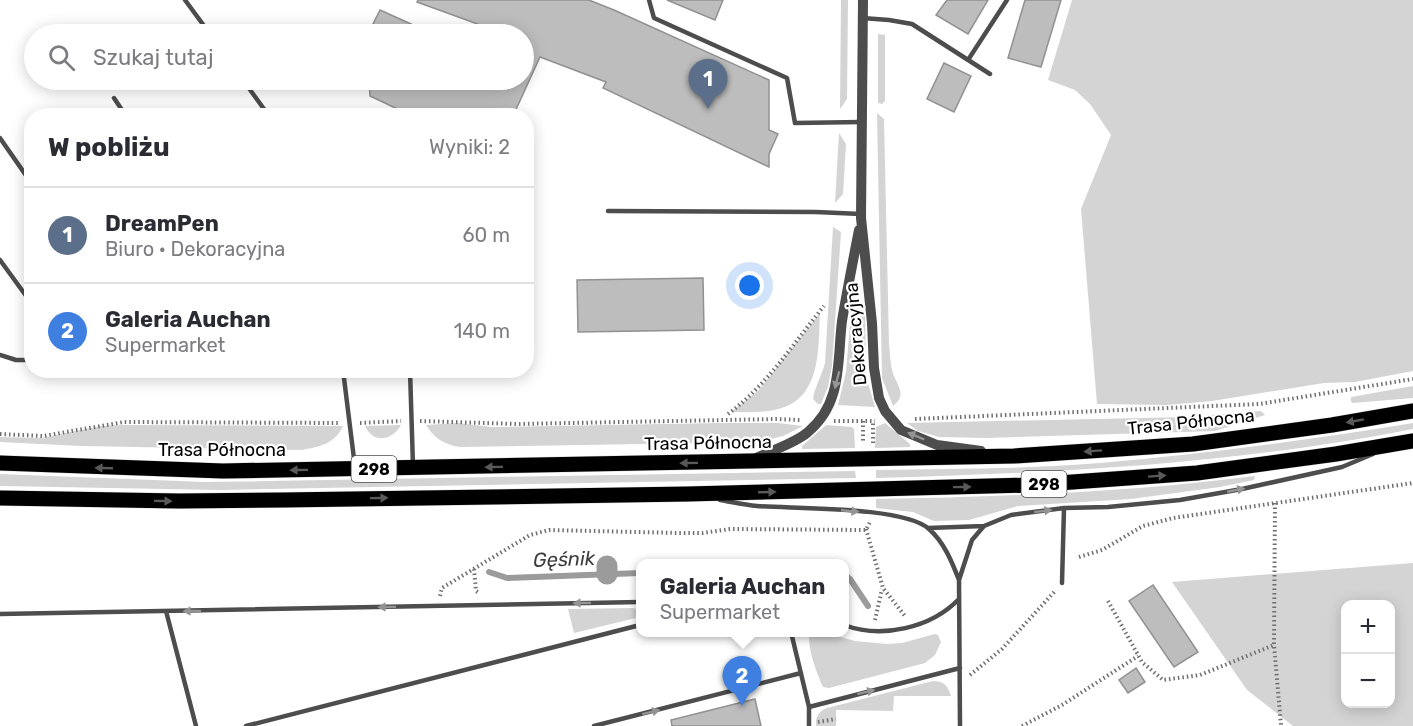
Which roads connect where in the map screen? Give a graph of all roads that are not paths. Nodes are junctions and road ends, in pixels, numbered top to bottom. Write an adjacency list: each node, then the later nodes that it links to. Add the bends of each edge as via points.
1 (185, 0): 6 (lane)
2 (649, 0): 13 (lane, via 654,18 787,78 795,123)
3 (862, 0): 5 (street, Dekoracyjna)
4 (1007, 0): 7 (lane)
5 (862, 18): 7 (lane, via 912,24); 13 (street, Dekoracyjna)
6 (203, 24)
7 (968, 60): 8 (lane)
8 (990, 74)
9 (250, 90): 12 (lane)
10 (114, 98): 11 (lane)
11 (121, 108)
12 (263, 108)
13 (862, 122): 17 (street, Dekoracyjna)
14 (0, 138): 15 (lane)
15 (24, 172)
16 (608, 211): 17 (lane, via 816,212)
17 (861, 216): 26 (street, Dekoracyjna, one-way to 17, via 937,445 901,430 885,411 874,368); 27 (street, Dekoracyjna, one-way to 27, via 833,395 822,417 807,434)
18 (0, 260): 19 (lane)
19 (24, 293)
20 (0, 355): 21 (lane)
21 (24, 360)
22 (344, 378): 30 (lane)
23 (410, 378): 29 (lane)
24 (1413, 411): 26 (main road, Trasa Północna / 298, one-way to 26, via 1193,444)
25 (1406, 443): 31 (main road, 298, one-way to 25, via 1031,485 1197,472); 33 (lane, one-way to 25, via 1180,500 1242,489 1342,467)
26 (1014, 456): 27 (main road, Trasa Północna / 298)
27 (747, 462): 29 (main road, Trasa Północna / 298, one-way to 29)
28 (0, 463): 30 (main road, Trasa Północna / 298, one-way to 28, via 163,470)
29 (413, 468): 30 (main road, Trasa Północna / 298)
30 (355, 470)
31 (688, 494): 32 (main road, 298, one-way to 31, via 180,501); 35 (lane, one-way to 35, via 755,506 879,514 907,518)
32 (0, 498)
33 (1064, 508): 34 (lane, one-way to 33, via 1011,514); 37 (lane)
34 (984, 526): 35 (lane); 36 (lane, via 972,540)
35 (928, 528): 36 (lane, via 949,554)
36 (959, 580): 38 (lane)
37 (1062, 582)
38 (960, 599): 43 (lane, via 947,612 913,626 886,631); 45 (lane)
39 (636, 602): 40 (lane, one-way to 40)
40 (166, 611): 41 (lane); 48 (lane)
41 (0, 614)
42 (636, 626): 49 (lane)
43 (849, 627)
44 (791, 637): 46 (lane)
45 (960, 668): 47 (lane, one-way to 45); 52 (lane)
46 (801, 673): 47 (lane); 50 (lane, one-way to 46)
47 (809, 707): 51 (lane)
48 (196, 726)
49 (246, 726)
50 (594, 726)
51 (809, 726)
52 (960, 726)

